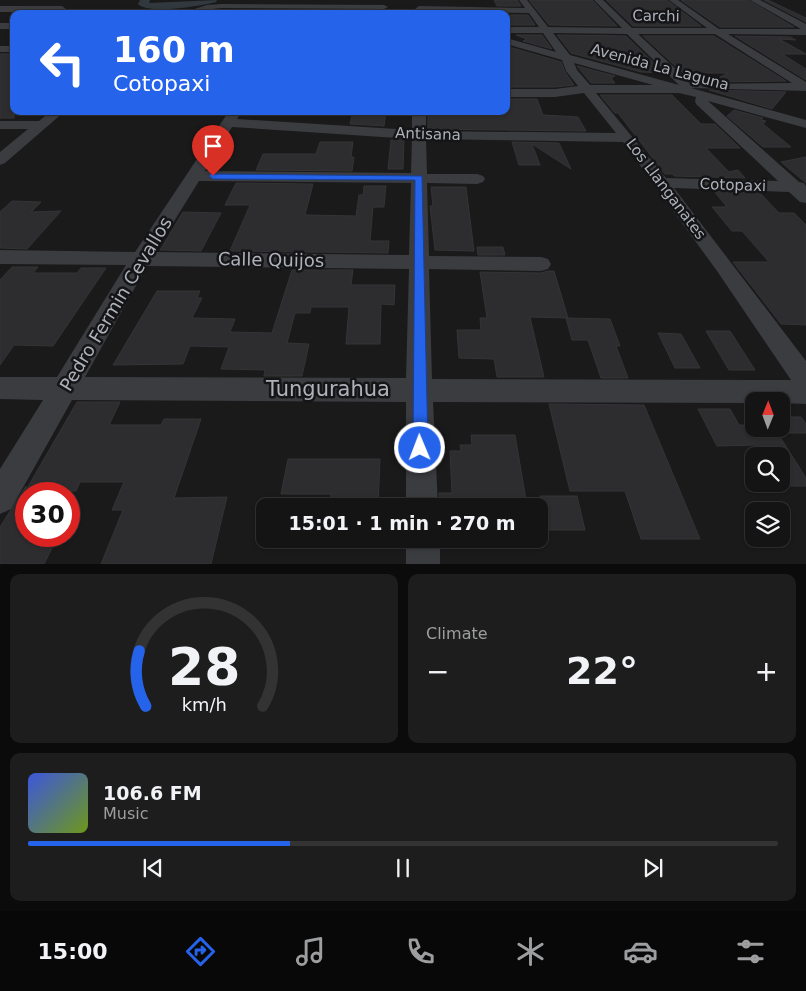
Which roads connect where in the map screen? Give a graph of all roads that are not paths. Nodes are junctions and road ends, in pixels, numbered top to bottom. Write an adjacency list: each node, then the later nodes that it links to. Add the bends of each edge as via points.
1 (234, 0): 7 (street)
2 (360, 0): 8 (street, via 388,8)
3 (523, 0): 15 (street, Los Llanganates)
4 (598, 0): 19 (street)
5 (673, 0): 20 (street)
6 (754, 0): 16 (street)
7 (207, 7): 8 (street); 12 (street)
8 (301, 7)
9 (419, 8): 13 (street)
10 (0, 9): 11 (street)
11 (62, 10)
12 (193, 10)
13 (494, 10)
14 (510, 10): 15 (street)
15 (532, 11): 18 (street, Los Llanganates)
16 (806, 28)
17 (510, 30): 18 (street, Carchi)
18 (546, 31): 19 (street, Carchi); 24 (street, Los Llanganates)
19 (631, 31): 20 (street, Carchi); 26 (street)
20 (718, 32): 21 (street, Carchi); 25 (street)
21 (806, 32)
22 (510, 42): 24 (street, Avenida La Laguna)
23 (524, 58): 24 (street)
24 (567, 59): 26 (street, Avenida La Laguna); 27 (street, Los Llanganates)
25 (806, 87): 26 (street)
26 (684, 88): 27 (street); 29 (street, Avenida La Laguna)
27 (586, 89): 28 (street); 37 (street, Los Llanganates)
28 (510, 93)
29 (702, 95): 33 (street, Avenida La Laguna); 43 (street, via 702,101)
30 (54, 115): 35 (street)
31 (419, 115): 36 (street)
32 (233, 117): 36 (street, Antisana); 39 (street, Pedro Fermin Cevallos)
33 (806, 124)
34 (0, 125): 35 (street)
35 (42, 125): 38 (street)
36 (420, 135): 37 (street, Antisana); 40 (street)
37 (627, 138): 42 (street, Los Llanganates)
38 (0, 160)
39 (195, 176): 40 (street); 45 (street, Pedro Fermin Cevallos)
40 (419, 178): 41 (street); 46 (street)
41 (477, 179)
42 (660, 183): 43 (street, Cotopaxi); 48 (street, Los Llanganates)
43 (802, 191)
44 (0, 258): 45 (street, Calle Quijos)
45 (141, 258): 46 (street, Calle Quijos); 49 (street, Pedro Fermin Cevallos)
46 (419, 262): 47 (street, Calle Quijos); 51 (street)
47 (541, 264)
48 (806, 381)
49 (66, 387): 50 (street, Tungurahua); 51 (street, Tungurahua); 53 (street, Pedro Fermin Cevallos)
50 (0, 388)
51 (419, 390): 52 (street, Tungurahua); 54 (street)
52 (806, 392)
53 (0, 498)
54 (422, 498)
55 (422, 548): 56 (street)
56 (423, 564)

